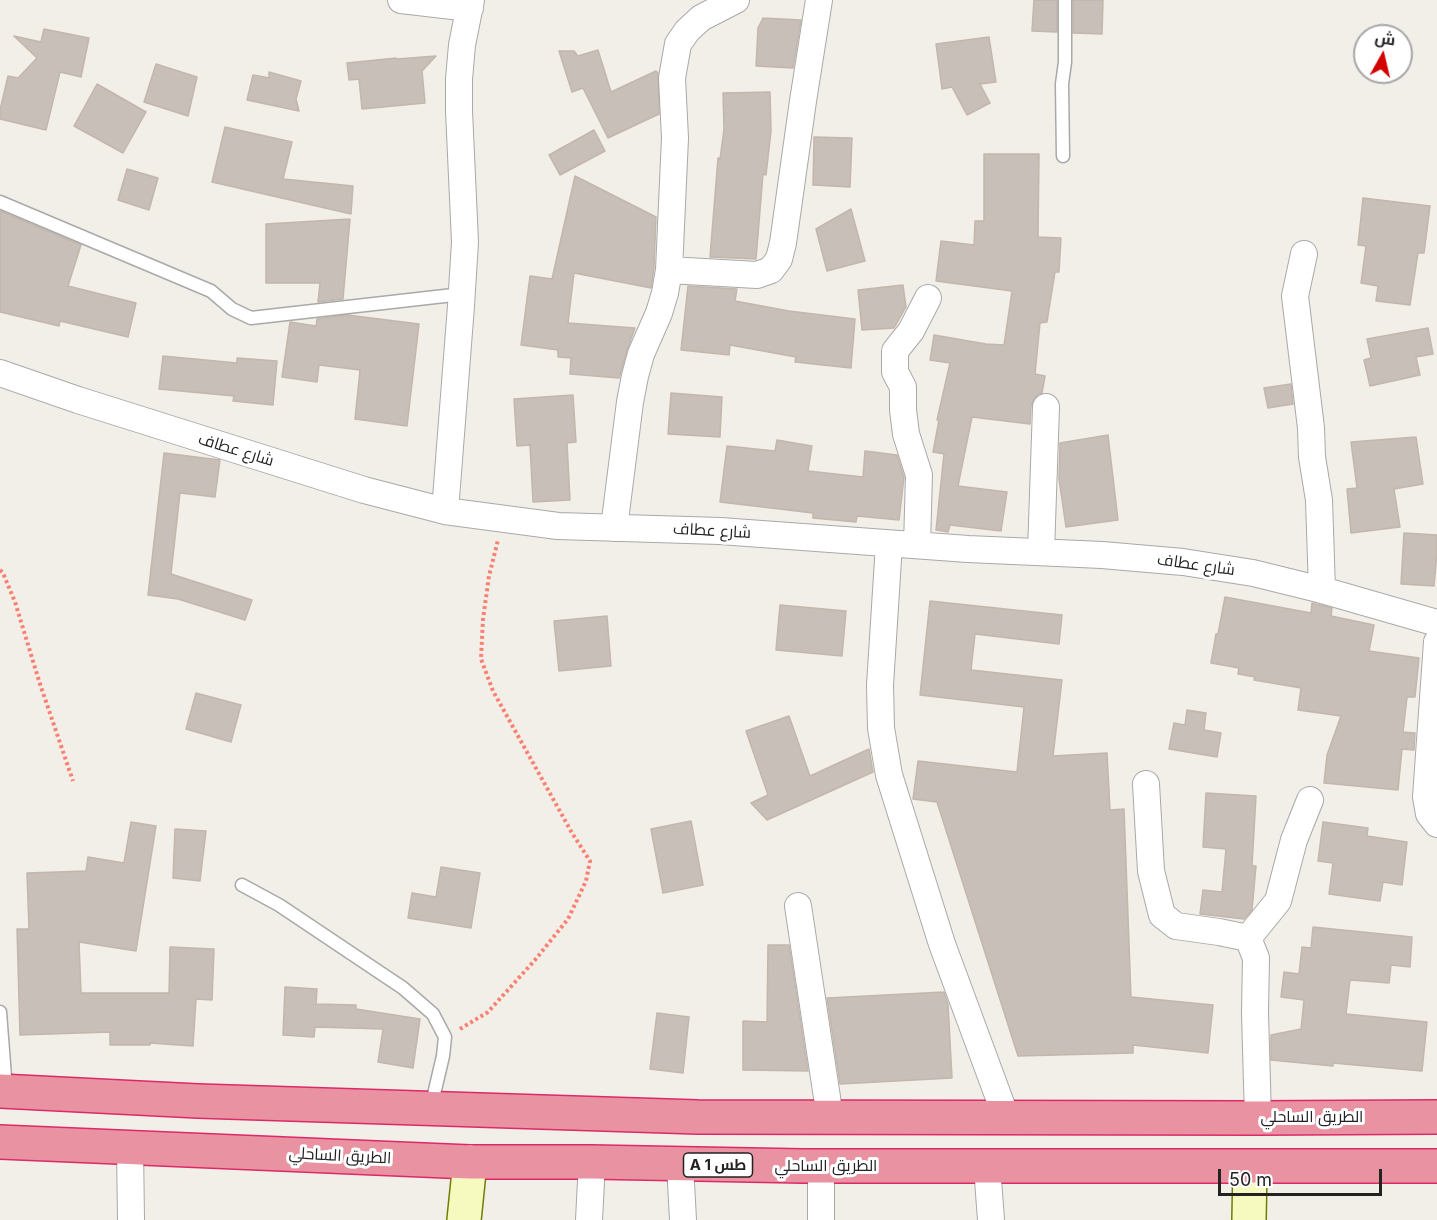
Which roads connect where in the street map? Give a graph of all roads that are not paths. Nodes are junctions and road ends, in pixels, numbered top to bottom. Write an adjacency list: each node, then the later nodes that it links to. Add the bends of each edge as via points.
1 (401, 0): 5 (street)
2 (736, 0): 9 (street, via 700,18 678,44 672,78 675,148)
3 (819, 0): 9 (street, via 779,259 771,270 757,275)
4 (1065, 0): 6 (lane)
5 (470, 4): 10 (street, via 459,79 465,243)
6 (1063, 156)
7 (0, 202): 10 (lane, via 211,291 232,309 251,318)
8 (1304, 254): 19 (street, via 1295,296 1319,500)
9 (669, 270): 15 (street, via 659,313 635,376)
10 (462, 294): 14 (street)
11 (928, 298): 17 (street, via 911,331 895,351 895,372 903,387 906,434 919,475)
12 (0, 373): 14 (street, شارع عطاف, via 331,480)
13 (1046, 406): 18 (street)
14 (445, 511): 15 (street, شارع عطاف)
15 (614, 528): 16 (street, شارع عطاف, via 720,531)
16 (889, 544): 17 (street, شارع عطاف); 32 (street, via 880,685 881,728 889,775 942,944)
17 (917, 545): 18 (street, شارع عطاف)
18 (1041, 552): 19 (street, شارع عطاف, via 1183,562 1253,573)
19 (1322, 590): 20 (street, شارع عطاف)
20 (1437, 623)
21 (1437, 642): 24 (street, via 1426,797 1429,814)
22 (1146, 784): 27 (street, via 1151,871 1162,915 1176,926)
23 (1310, 800): 27 (street, via 1294,840 1278,901)
24 (1437, 824)
25 (242, 885): 30 (lane, via 279,905 403,988 433,1014 446,1037)
26 (798, 906): 31 (street)
27 (1248, 938): 34 (street, via 1256,958)
28 (0, 1012): 29 (lane)
29 (3, 1091): 30 (highway, الطريق الساحلي)
30 (431, 1108): 31 (highway, الطريق الساحلي)
31 (830, 1117): 32 (highway, الطريق الساحلي)
32 (1006, 1117): 34 (highway, الطريق الساحلي)
33 (1437, 1117): 34 (highway, الطريق الساحلي)
34 (1258, 1118)
35 (0, 1142): 36 (highway, الطريق الساحلي / A 1 طس)
36 (130, 1147): 37 (highway, الطريق الساحلي / A 1 طس); 44 (street)
37 (470, 1162): 38 (highway, الطريق الساحلي / A 1 طس); 45 (street)
38 (592, 1162): 39 (highway, الطريق الساحلي / A 1 طس); 46 (street)
39 (680, 1164): 40 (highway, الطريق الساحلي / A 1 طس); 47 (street)
40 (821, 1166): 41 (highway, الطريق الساحلي / A 1 طس); 48 (street)
41 (987, 1166): 43 (highway, الطريق الساحلي / A 1 طس); 49 (street)
42 (1437, 1166): 43 (highway, الطريق الساحلي / A 1 طس)
43 (1250, 1167): 50 (street)
44 (131, 1220)
45 (464, 1220)
46 (589, 1220)
47 (683, 1220)
48 (821, 1220)
49 (991, 1220)
50 (1249, 1220)

